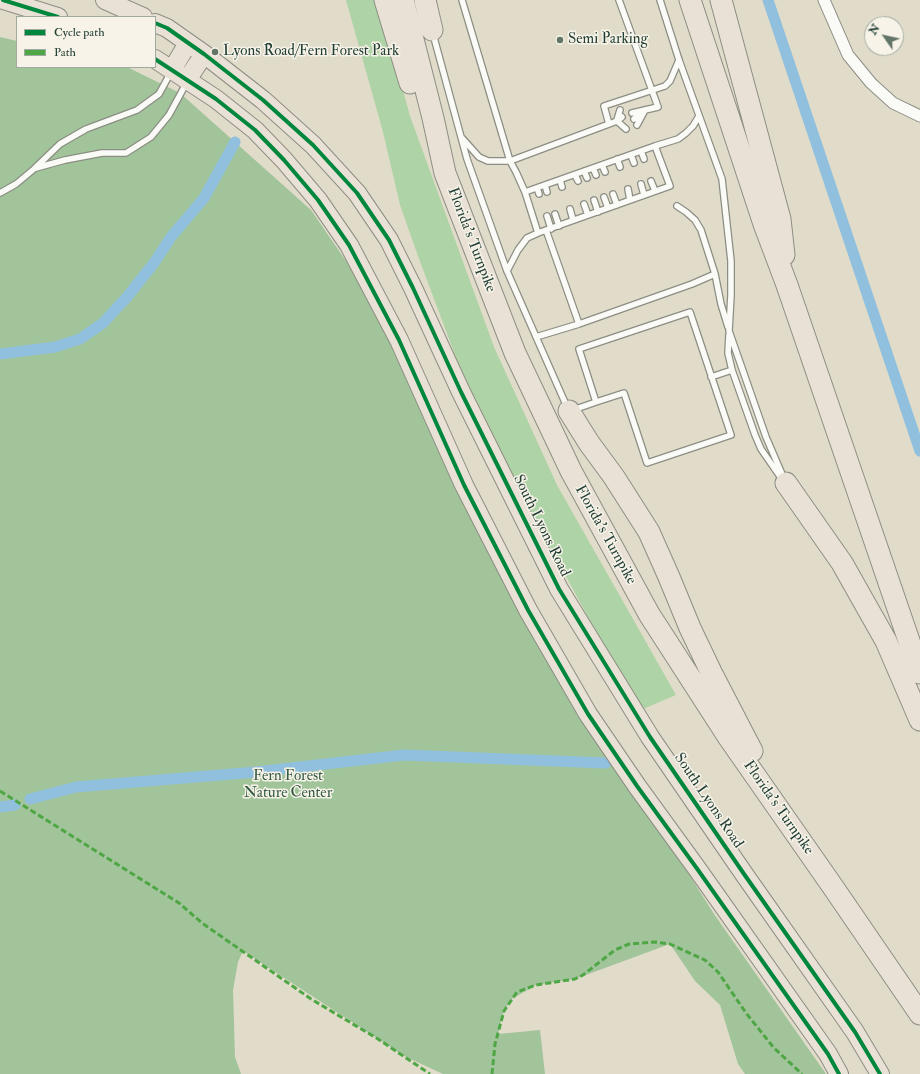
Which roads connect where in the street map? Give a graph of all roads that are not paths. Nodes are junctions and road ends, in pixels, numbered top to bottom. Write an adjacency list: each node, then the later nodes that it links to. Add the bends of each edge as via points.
1 (3, 0): 12 (main road)
2 (105, 0): 13 (main road)
3 (385, 0): 47 (highway, via 423,123)
4 (403, 0): 47 (highway, Florida's Turnpike)
5 (462, 0): 39 (lane)
6 (620, 0): 22 (lane)
7 (660, 0): 19 (lane)
8 (690, 0): 84 (highway, via 764,224)
9 (722, 0): 84 (highway, via 780,219)
10 (824, 0): 27 (street, via 848,55 871,83 893,103)
11 (430, 5): 15 (highway)
12 (55, 16)
13 (141, 16)
14 (156, 23): 16 (main road, South Lyons Road)
15 (432, 30): 33 (lane)
16 (188, 43): 17 (main road, South Lyons Road); 20 (main road)
17 (204, 54): 21 (main road); 98 (main road, South Lyons Road, via 263,100 313,145 357,193 385,234 413,288 460,392 559,589 650,737 856,1032)
18 (156, 59): 20 (main road)
19 (679, 60): 22 (lane, via 670,81 665,86); 26 (lane)
20 (172, 70): 21 (main road); 44 (lane, via 159,94 137,110 86,129 60,144)
21 (187, 80): 44 (lane, via 169,115 152,137 126,153 102,153); 97 (main road, via 255,130 313,194 349,245 398,340 464,485 528,610 588,714 828,1054)
22 (652, 90): 24 (lane, via 658,107); 30 (lane, via 604,106)
23 (620, 110): 29 (lane)
24 (645, 110): 25 (lane); 28 (lane); 31 (lane)
25 (632, 113)
26 (699, 116): 34 (lane, via 686,133); 86 (lane, via 722,179 731,261)
27 (920, 116)
28 (634, 119)
29 (621, 120): 30 (lane); 32 (lane)
30 (608, 124): 39 (lane)
31 (637, 125)
32 (626, 129)
33 (461, 137): 39 (lane, via 479,157 488,161); 82 (lane)
34 (655, 146): 35 (lane); 59 (lane, via 670,186)
35 (641, 151): 36 (lane); 38 (lane)
36 (631, 154): 37 (lane); 40 (lane)
37 (617, 159): 41 (lane); 42 (lane)
38 (644, 159)
39 (510, 160): 60 (lane)
40 (634, 162)
41 (602, 165): 43 (lane); 46 (lane)
42 (620, 167)
43 (593, 168): 45 (lane); 49 (lane)
44 (34, 169): 62 (lane)
45 (584, 171): 48 (lane); 50 (lane)
46 (605, 172)
47 (445, 173): 95 (highway, Florida's Turnpike, via 515,353 571,471 649,614)
48 (575, 174): 51 (lane); 52 (lane)
49 (596, 175)
50 (587, 178)
51 (560, 180): 55 (lane); 56 (lane)
52 (578, 181)
53 (651, 181): 59 (lane)
54 (641, 184): 65 (lane)
55 (545, 185): 57 (lane); 61 (lane)
56 (562, 187)
57 (537, 188): 60 (lane); 63 (lane)
58 (628, 189): 68 (lane)
59 (655, 191): 65 (lane)
60 (525, 192): 81 (lane)
61 (547, 192)
62 (0, 193)
63 (539, 194)
64 (613, 194): 70 (lane)
65 (644, 195): 68 (lane)
66 (604, 197): 72 (lane)
67 (594, 200): 74 (lane)
68 (630, 200): 70 (lane)
69 (584, 204): 76 (lane)
70 (617, 205): 72 (lane)
71 (677, 206): 83 (lane, via 690,216 701,230)
72 (608, 208): 74 (lane)
73 (570, 209): 78 (lane)
74 (598, 212): 76 (lane)
75 (555, 214): 79 (lane)
76 (588, 215): 78 (lane)
77 (547, 216): 80 (lane)
78 (573, 220): 79 (lane)
79 (559, 226): 80 (lane)
80 (548, 229): 81 (lane); 85 (lane)
81 (538, 233): 82 (lane, via 527,238)
82 (507, 271): 87 (lane)
83 (715, 274): 85 (lane); 86 (lane)
84 (787, 285): 93 (highway)
85 (579, 324): 87 (lane)
86 (729, 331): 88 (lane, via 728,353); 92 (lane, via 766,437)
87 (536, 337): 91 (lane)
88 (732, 370): 89 (lane); 92 (lane, via 760,449)
89 (712, 377): 90 (lane, via 690,312 579,349); 90 (lane, via 730,436 647,463 624,393)
90 (596, 402): 91 (lane)
91 (569, 411): 95 (highway, via 649,532 690,628 761,770)
92 (786, 483): 94 (highway, via 842,563 886,641)
93 (920, 673)
94 (920, 720)
95 (768, 795): 96 (highway, Florida's Turnpike)
96 (920, 1014)
97 (839, 1074)
98 (880, 1074)

